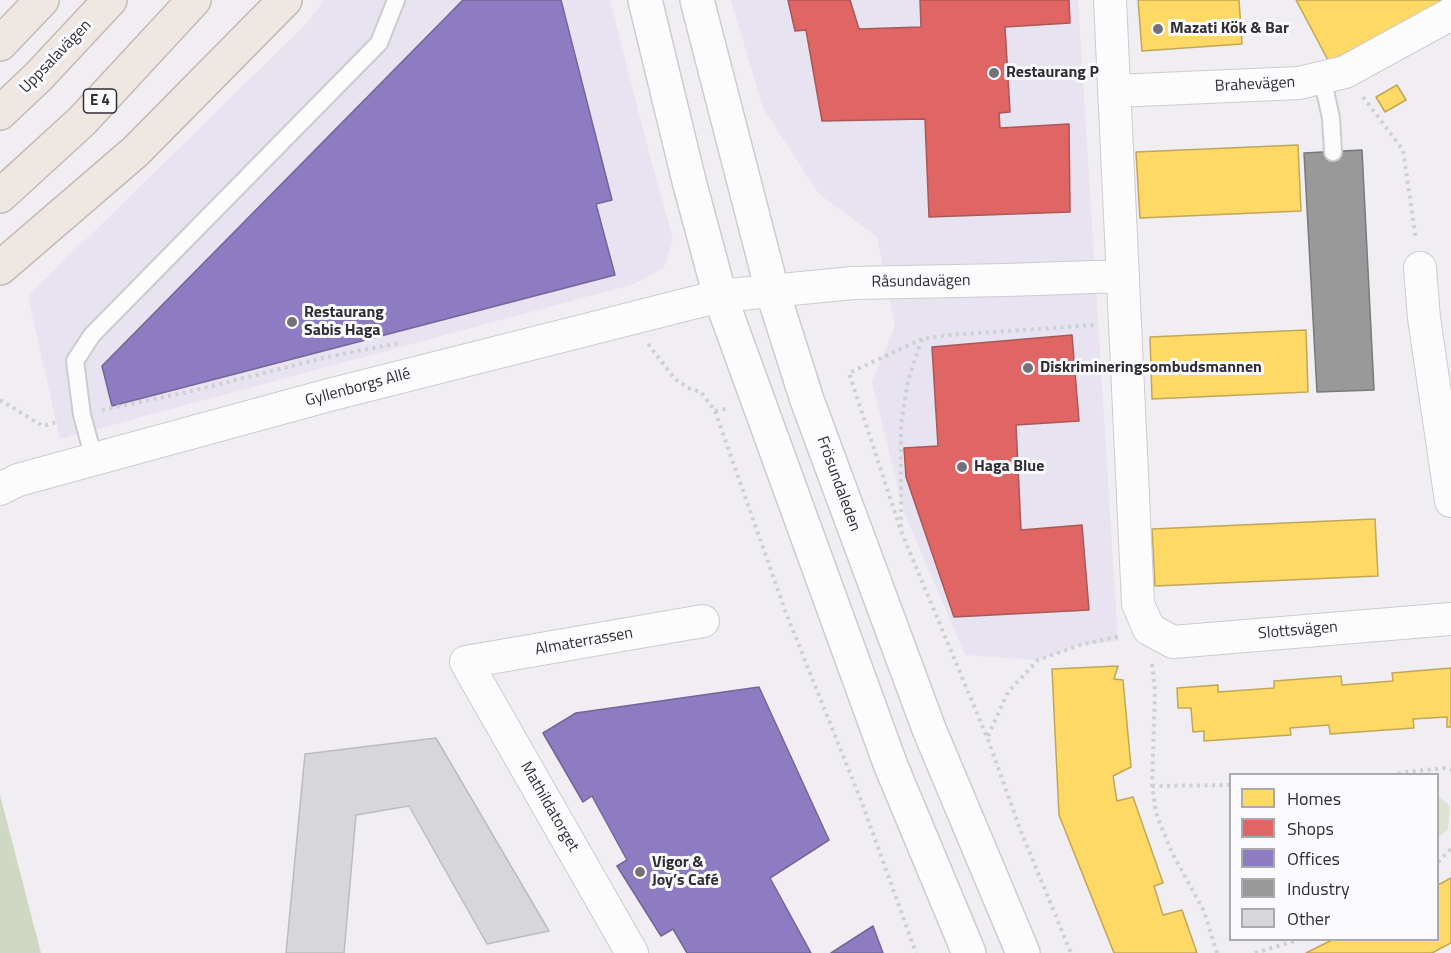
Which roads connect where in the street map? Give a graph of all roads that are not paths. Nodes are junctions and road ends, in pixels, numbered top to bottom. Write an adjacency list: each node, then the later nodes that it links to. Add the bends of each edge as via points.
1 (42, 0): 10 (highway)
2 (110, 0): 13 (highway, Uppsalavägen)
3 (194, 0): 15 (highway, E 4, via 82,121)
4 (285, 0): 16 (highway, via 136,151)
5 (396, 0): 21 (lane, via 379,44 92,335 75,361 82,415)
6 (645, 0): 20 (main road)
7 (697, 0): 19 (main road, Frösundaleden)
8 (1110, 0): 12 (street)
9 (1451, 14): 11 (street, Brahevägen)
10 (0, 44)
11 (1333, 75): 12 (street, Brahevägen, via 1299,84); 14 (lane)
12 (1115, 91): 18 (street)
13 (0, 113)
14 (1334, 152)
15 (0, 196)
16 (0, 268)
17 (1420, 268): 23 (street)
18 (1123, 276): 19 (street, Råsundavägen, via 853,283); 24 (street, Slottsvägen, via 1138,604 1149,629 1173,642)
19 (772, 290): 20 (street, Råsundavägen); 29 (main road, Frösundaleden, via 807,400 929,729)
20 (720, 296): 21 (street, Gyllenborgs Allé); 28 (main road, via 891,766)
21 (94, 459): 22 (street, Gyllenborgs Allé, via 18,480)
22 (0, 489)
23 (1451, 501)
24 (1451, 619)
25 (702, 621): 26 (street, Almaterrassen)
26 (466, 662): 27 (street, Mathildatorget)
27 (632, 953)
28 (969, 953)
29 (1023, 953)

